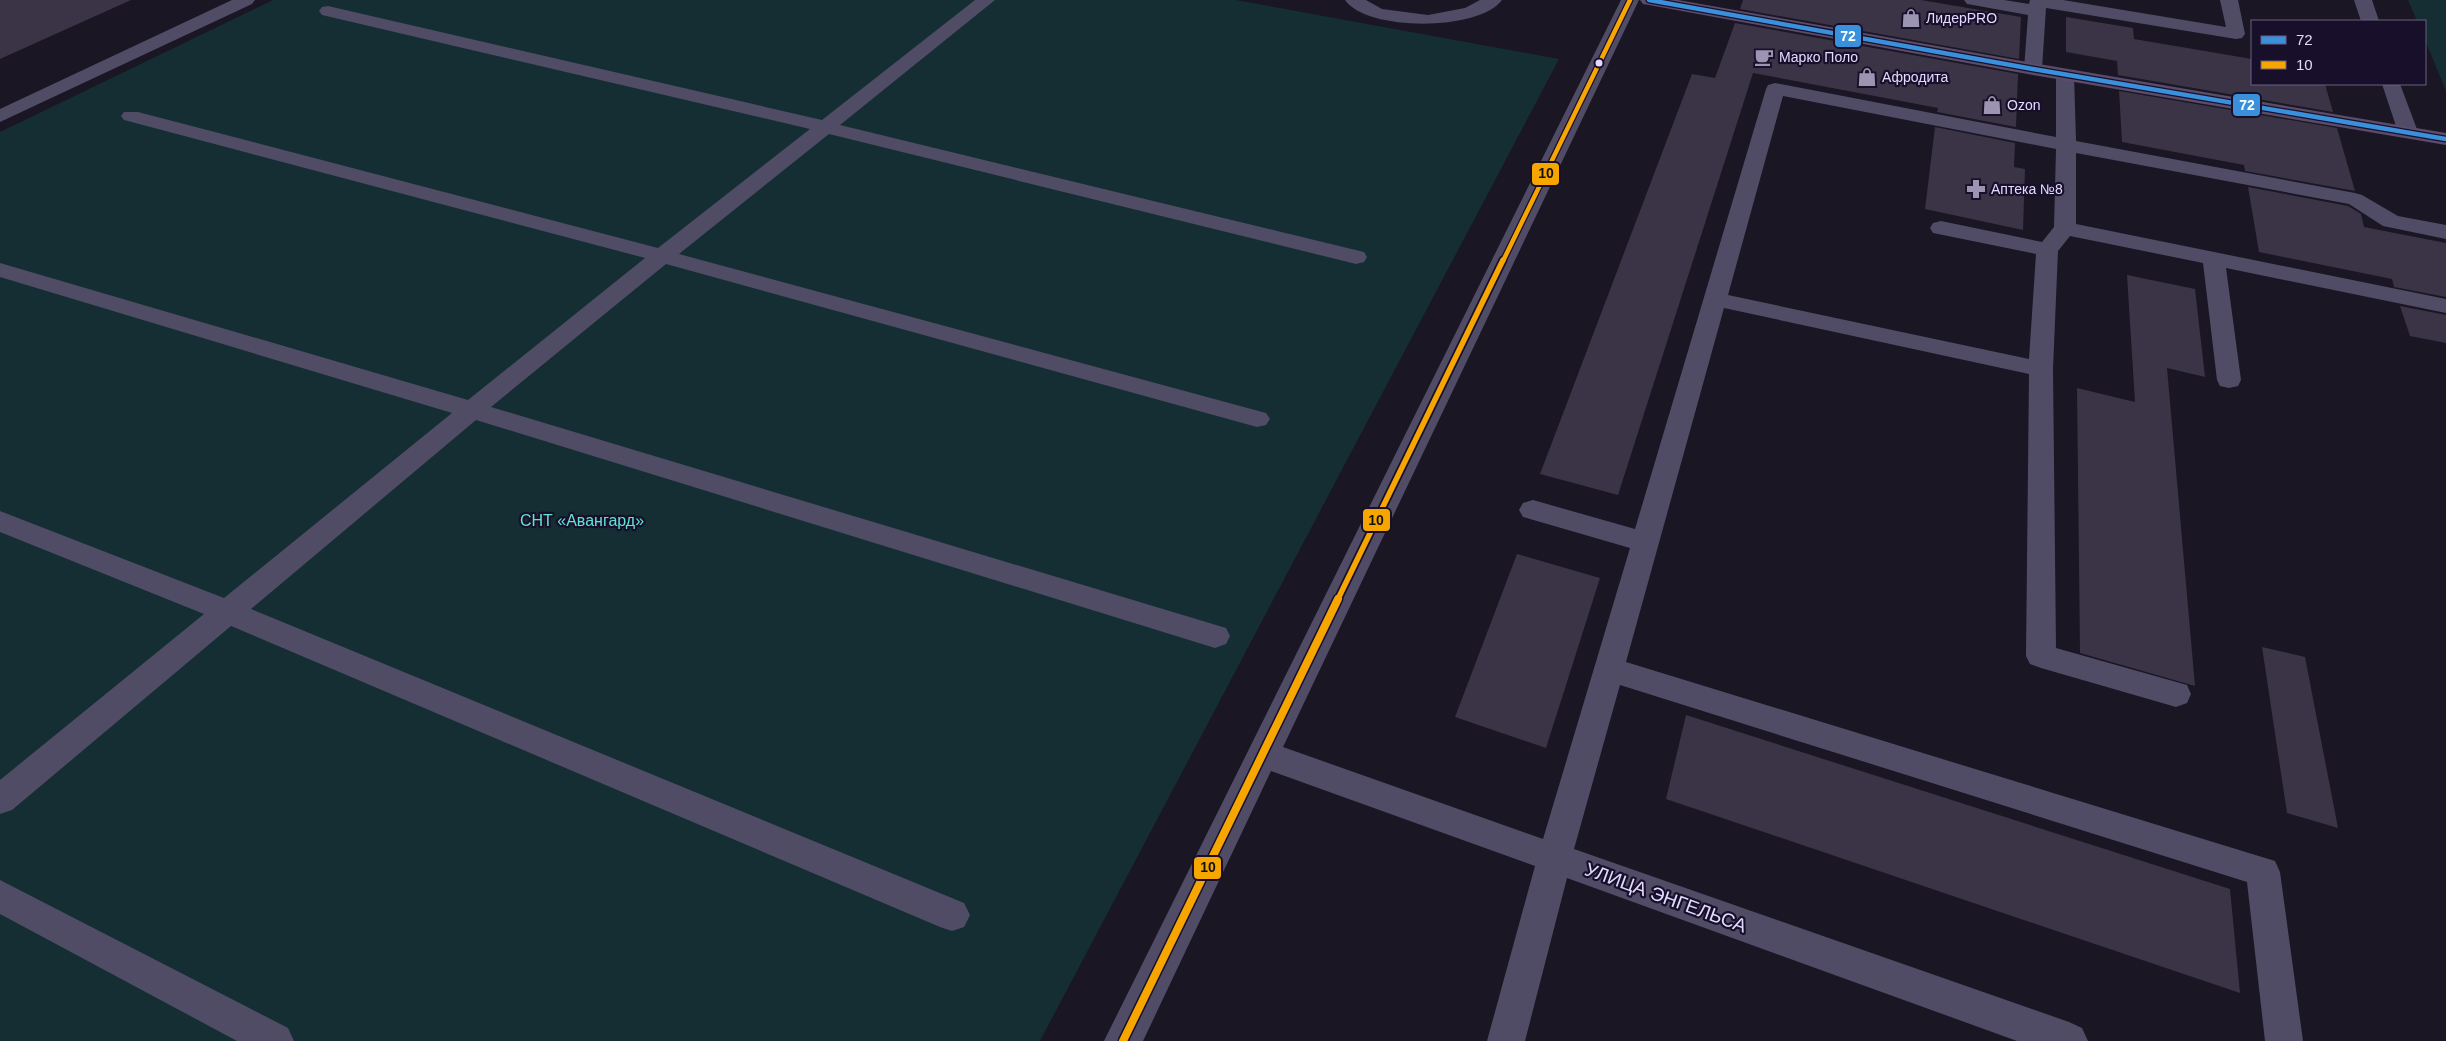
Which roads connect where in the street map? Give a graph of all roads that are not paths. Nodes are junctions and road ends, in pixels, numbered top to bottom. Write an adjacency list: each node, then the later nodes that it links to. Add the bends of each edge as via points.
1 (246, 0): 18 (street)
2 (986, 0): 20 (street)
3 (1354, 0): 4 (street, via 1378,14 1428,20 1470,12)
4 (1493, 0)
5 (1630, 0): 45 (street)
6 (1649, 0): 15 (main road)
7 (1974, 0): 11 (street)
8 (2229, 0): 12 (street)
9 (2363, 0): 13 (street)
10 (328, 11): 20 (street)
11 (2038, 11): 12 (street, via 2038,1 2236,34); 15 (street)
12 (2232, 20): 14 (street)
13 (2370, 20)
14 (2251, 24)
15 (2032, 69): 16 (main road)
16 (2065, 74): 21 (main road); 23 (street)
17 (2391, 85): 21 (street)
18 (0, 116)
19 (131, 116): 28 (street)
20 (825, 127): 28 (street); 29 (street)
21 (2408, 132): 22 (main road)
22 (2446, 139)
23 (2066, 145): 25 (street); 26 (street, via 2355,200 2391,221); 32 (street, via 1776,89)
24 (1941, 228): 27 (street)
25 (2065, 228): 27 (street); 30 (street)
26 (2446, 232)
27 (2047, 250): 34 (street)
28 (663, 256): 36 (street); 37 (street)
29 (1356, 257)
30 (2214, 259): 33 (street); 35 (street)
31 (0, 270): 36 (street)
32 (1716, 299): 34 (street); 40 (street)
33 (2446, 306)
34 (2041, 369): 44 (street, via 2041,656)
35 (2229, 380)
36 (472, 410): 41 (street); 42 (street)
37 (1257, 419)
38 (1533, 510): 40 (street)
39 (0, 522): 41 (street)
40 (1645, 542): 43 (street)
41 (228, 612): 46 (street); 49 (street)
42 (1215, 636)
43 (1609, 670): 47 (street); 54 (street, via 2263,872)
44 (2176, 694)
45 (1263, 754): 47 (street, УЛИЦА ЭНГЕЛЬСА); 51 (street)
46 (0, 800)
47 (1555, 857): 52 (street); 53 (street, УЛИЦА ЭНГЕЛЬСА)
48 (0, 896): 50 (street)
49 (952, 915)
50 (275, 1041)
51 (1123, 1041)
52 (1506, 1041)
53 (2069, 1041)
54 (2284, 1041)

